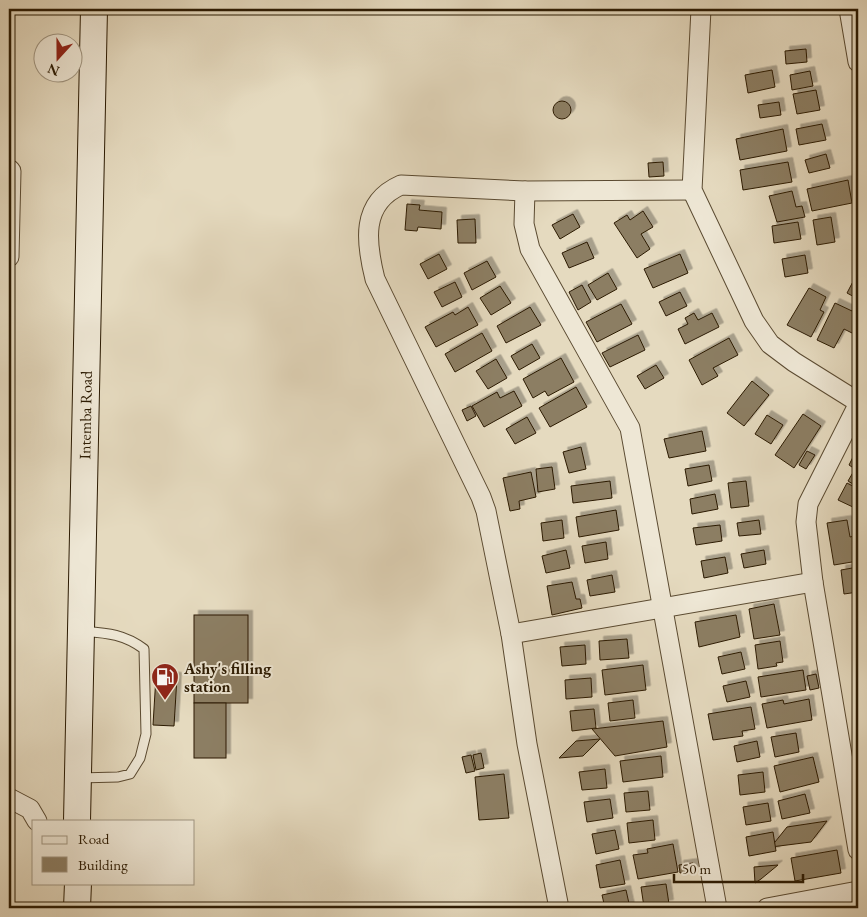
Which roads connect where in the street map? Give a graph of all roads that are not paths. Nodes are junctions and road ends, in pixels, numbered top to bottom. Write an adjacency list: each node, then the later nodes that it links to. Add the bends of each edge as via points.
1 (94, 9): 12 (street, Intemba Road)
2 (701, 9): 6 (street)
3 (850, 9): 4 (street)
4 (858, 62)
5 (9, 169): 8 (street)
6 (692, 190): 7 (street); 9 (street, via 754,321 770,344)
7 (525, 191): 11 (street, via 524,224 530,248 630,428); 13 (street, via 401,185 387,191 378,203 367,234 375,279 481,497)
8 (9, 257)
9 (858, 404): 10 (street, via 808,504 806,522)
10 (813, 582): 11 (street); 18 (street)
11 (662, 607): 13 (street); 21 (street)
12 (80, 631): 14 (street, Intemba Road); 14 (lane, via 113,633 129,638 144,649 146,734 140,758 130,774)
13 (511, 634): 20 (street, via 527,744)
14 (76, 778): 17 (street, Intemba Road)
15 (9, 798): 16 (street, via 30,809)
16 (37, 820)
17 (77, 820)
18 (858, 850)
19 (858, 891): 22 (street)
20 (559, 908)
21 (717, 908)
22 (767, 908)

